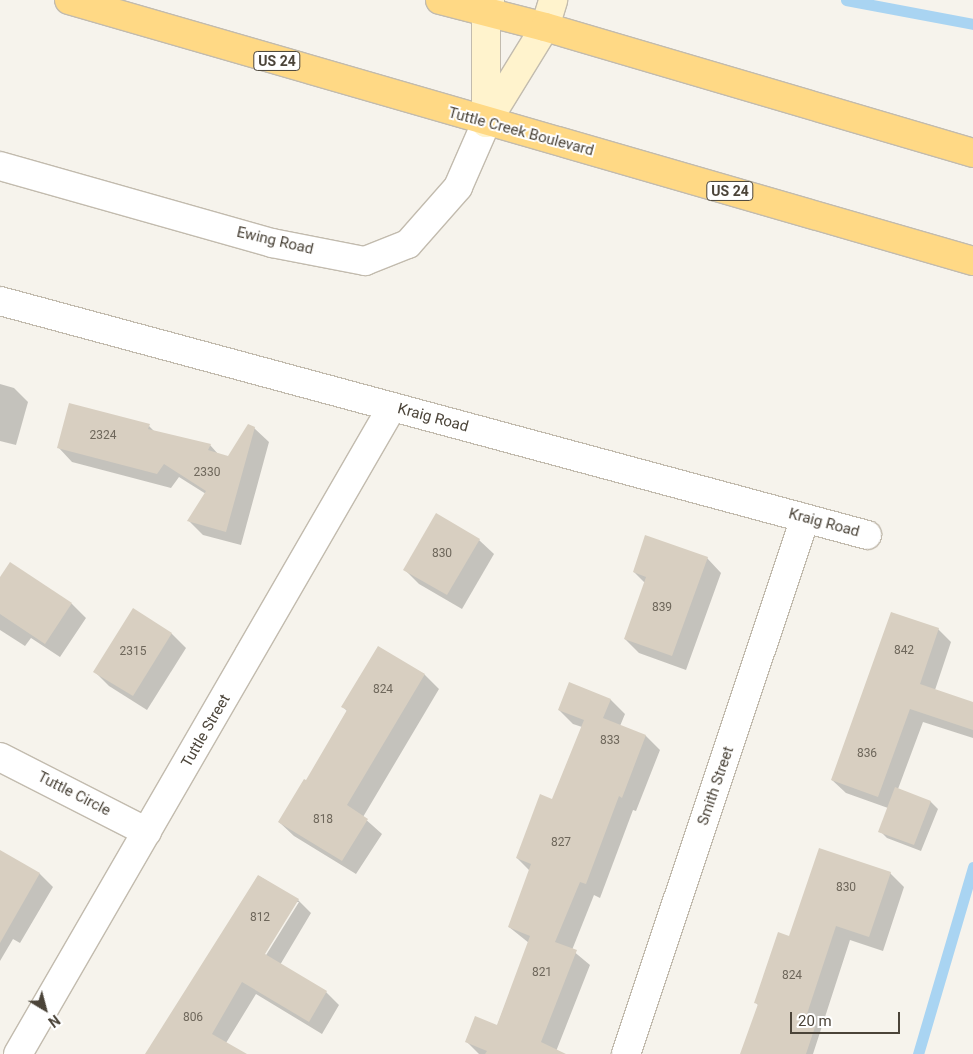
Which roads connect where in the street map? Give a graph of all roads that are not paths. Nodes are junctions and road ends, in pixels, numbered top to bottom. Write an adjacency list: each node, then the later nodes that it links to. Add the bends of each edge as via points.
1 (69, 0): 6 (highway, Tuttle Creek Boulevard / US 24)
2 (440, 0): 4 (highway)
3 (552, 0): 5 (main road)
4 (488, 7): 5 (highway); 6 (main road)
5 (544, 27): 6 (main road); 7 (highway)
6 (486, 123): 8 (street, Ewing Road, via 458,187 439,209 408,244 365,260 272,243); 9 (highway, Tuttle Creek Boulevard / US 24)
7 (973, 153)
8 (0, 166)
9 (973, 261)
10 (0, 301): 11 (street, Kraig Road)
11 (392, 407): 12 (street, Kraig Road); 15 (street, Tuttle Street)
12 (805, 518): 13 (street, Kraig Road); 17 (street, Smith Street)
13 (867, 535)
14 (0, 757): 15 (street, Tuttle Circle)
15 (148, 832): 16 (street, Tuttle Street)
16 (18, 1054)
17 (626, 1054)

